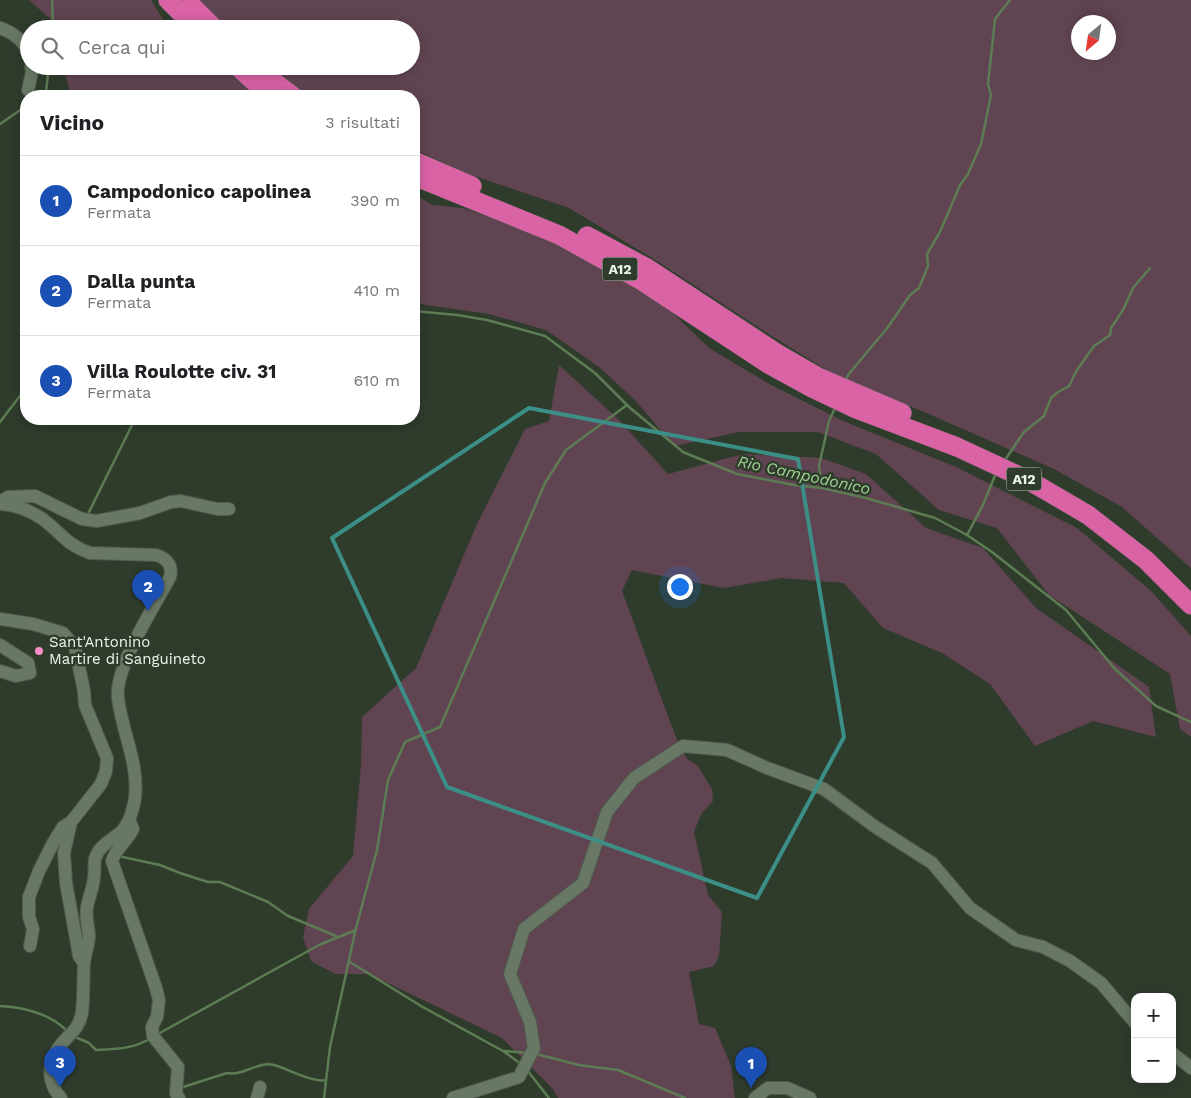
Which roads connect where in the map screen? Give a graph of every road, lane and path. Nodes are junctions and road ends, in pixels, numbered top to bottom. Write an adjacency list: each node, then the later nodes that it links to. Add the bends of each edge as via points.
1 (175, 2): 2 (highway); 3 (highway)
2 (190, 20)
3 (202, 20)
4 (0, 28): 5 (street, via 11,32)
5 (20, 41)
6 (31, 75): 9 (street)
7 (248, 75): 10 (highway)
8 (265, 75): 11 (highway)
9 (28, 90)
10 (265, 90)
11 (285, 90)
12 (420, 163): 14 (highway, A12, via 562,222 648,268 778,354)
13 (420, 178): 14 (highway, A12, via 559,235 642,281 770,365)
14 (815, 383): 17 (highway, A12, via 960,442)
15 (0, 503): 16 (street, via 8,497 35,496 82,519 97,521 180,501); 23 (street, via 25,509 42,519 70,544 90,553 156,555 171,567 170,577 135,643 118,686 120,711 136,778)
16 (229, 509)
17 (1091, 510): 18 (highway, A12, via 1150,548); 19 (highway, A12)
18 (1191, 588)
19 (1191, 605)
20 (0, 619): 24 (street, via 62,633 75,647 85,705 106,758 106,771 101,784)
21 (0, 645): 22 (street, via 28,663 30,673 16,676)
22 (0, 671)
23 (129, 820): 26 (street, via 121,831 103,844 96,856 87,908 89,938); 31 (street, via 133,829 112,860 156,988 157,1017 152,1026 153,1036 178,1067 176,1094)
24 (71, 822): 25 (street, via 63,827 54,843 29,897 28,917 33,929); 26 (street, via 64,853 66,883)
25 (30, 946)
26 (84, 963): 30 (street, via 82,1013 77,1027 58,1049 51,1064 49,1077)
27 (1131, 1018): 32 (street, via 1101,984 1070,961 1043,947 1016,940 970,908 932,863 824,789 727,750 683,746 634,778 606,812 583,883 524,929 510,974 530,1022 534,1048 519,1077)
28 (1176, 1056): 29 (street)
29 (1191, 1068)
30 (61, 1098)
31 (179, 1098)
32 (453, 1098)
33 (754, 1098): 34 (street, via 768,1088 787,1088)
34 (810, 1098)

